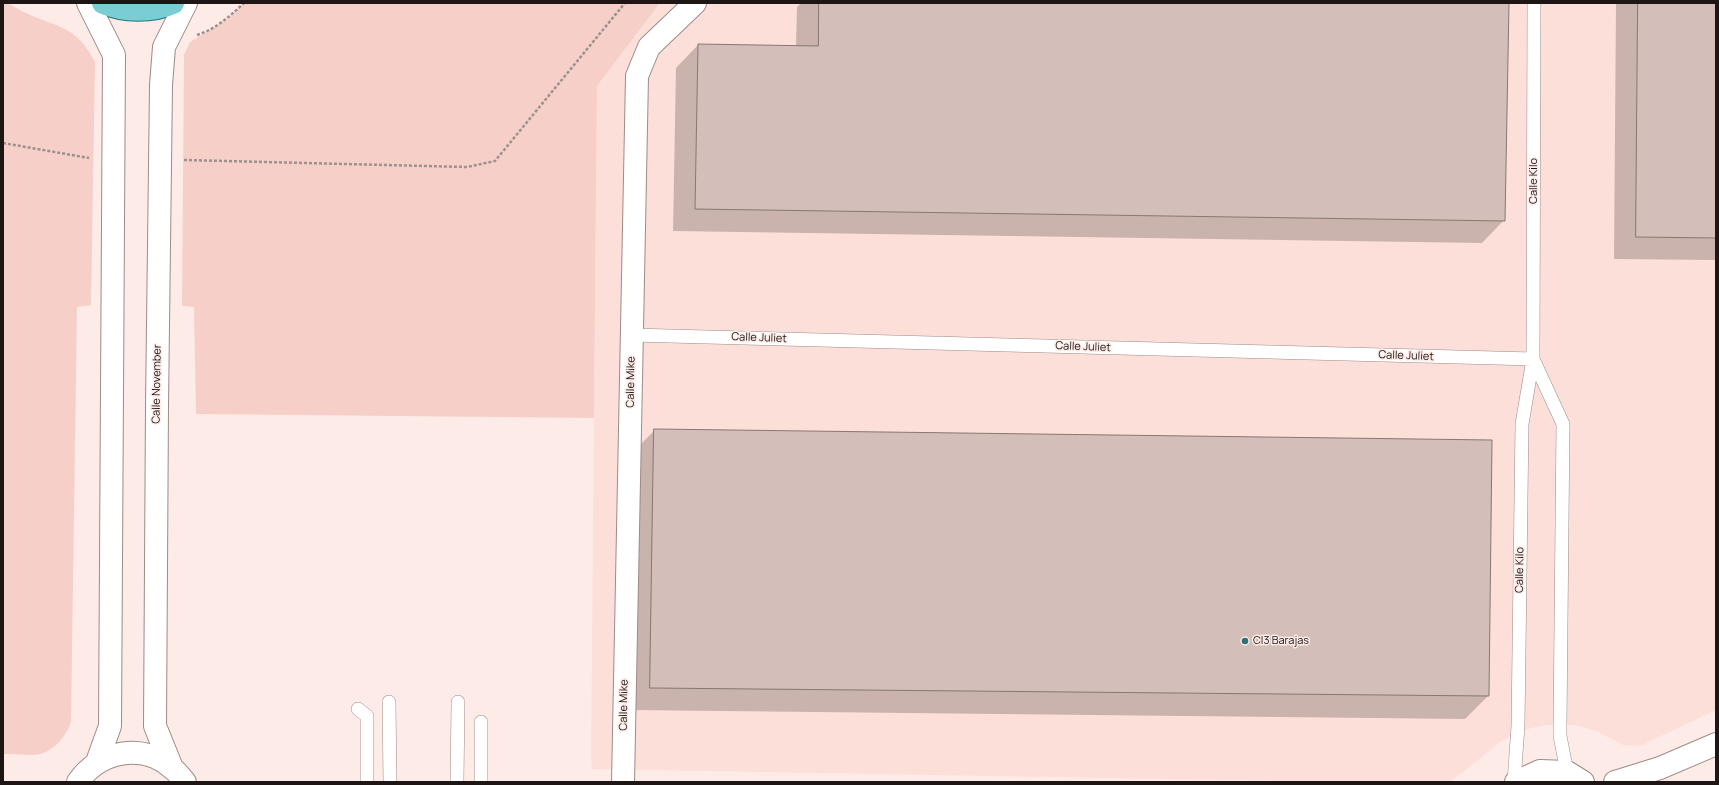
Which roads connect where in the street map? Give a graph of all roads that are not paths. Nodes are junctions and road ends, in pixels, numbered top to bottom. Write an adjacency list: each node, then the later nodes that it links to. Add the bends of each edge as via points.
1 (88, 3): 14 (street, via 114,55 110,726)
2 (103, 3): 3 (main road, via 135,10 163,7)
3 (173, 3)
4 (186, 3): 15 (street, Calle November, via 164,47 161,85 157,406 155,726)
5 (695, 3): 7 (street, Calle Mike, via 648,47 637,76)
6 (1534, 3): 8 (lane, Calle Kilo)
7 (632, 335): 8 (lane, Calle Juliet); 22 (street, Calle Mike)
8 (1533, 359): 16 (lane, Calle Kilo, via 1563,424 1560,736); 23 (lane, Calle Kilo, via 1522,424)
9 (389, 702): 19 (lane)
10 (458, 702): 20 (lane)
11 (358, 709): 18 (lane, via 367,716)
12 (481, 722): 21 (lane)
13 (1716, 744): 24 (street, via 1660,768)
14 (98, 762): 15 (street, via 116,754 136,752 156,757); 17 (street, via 84,773)
15 (178, 775)
16 (1575, 777): 23 (street, via 1540,772)
17 (78, 782)
18 (367, 782)
19 (390, 782)
20 (457, 782)
21 (481, 782)
22 (623, 782)
23 (1515, 782)
24 (1615, 782)

